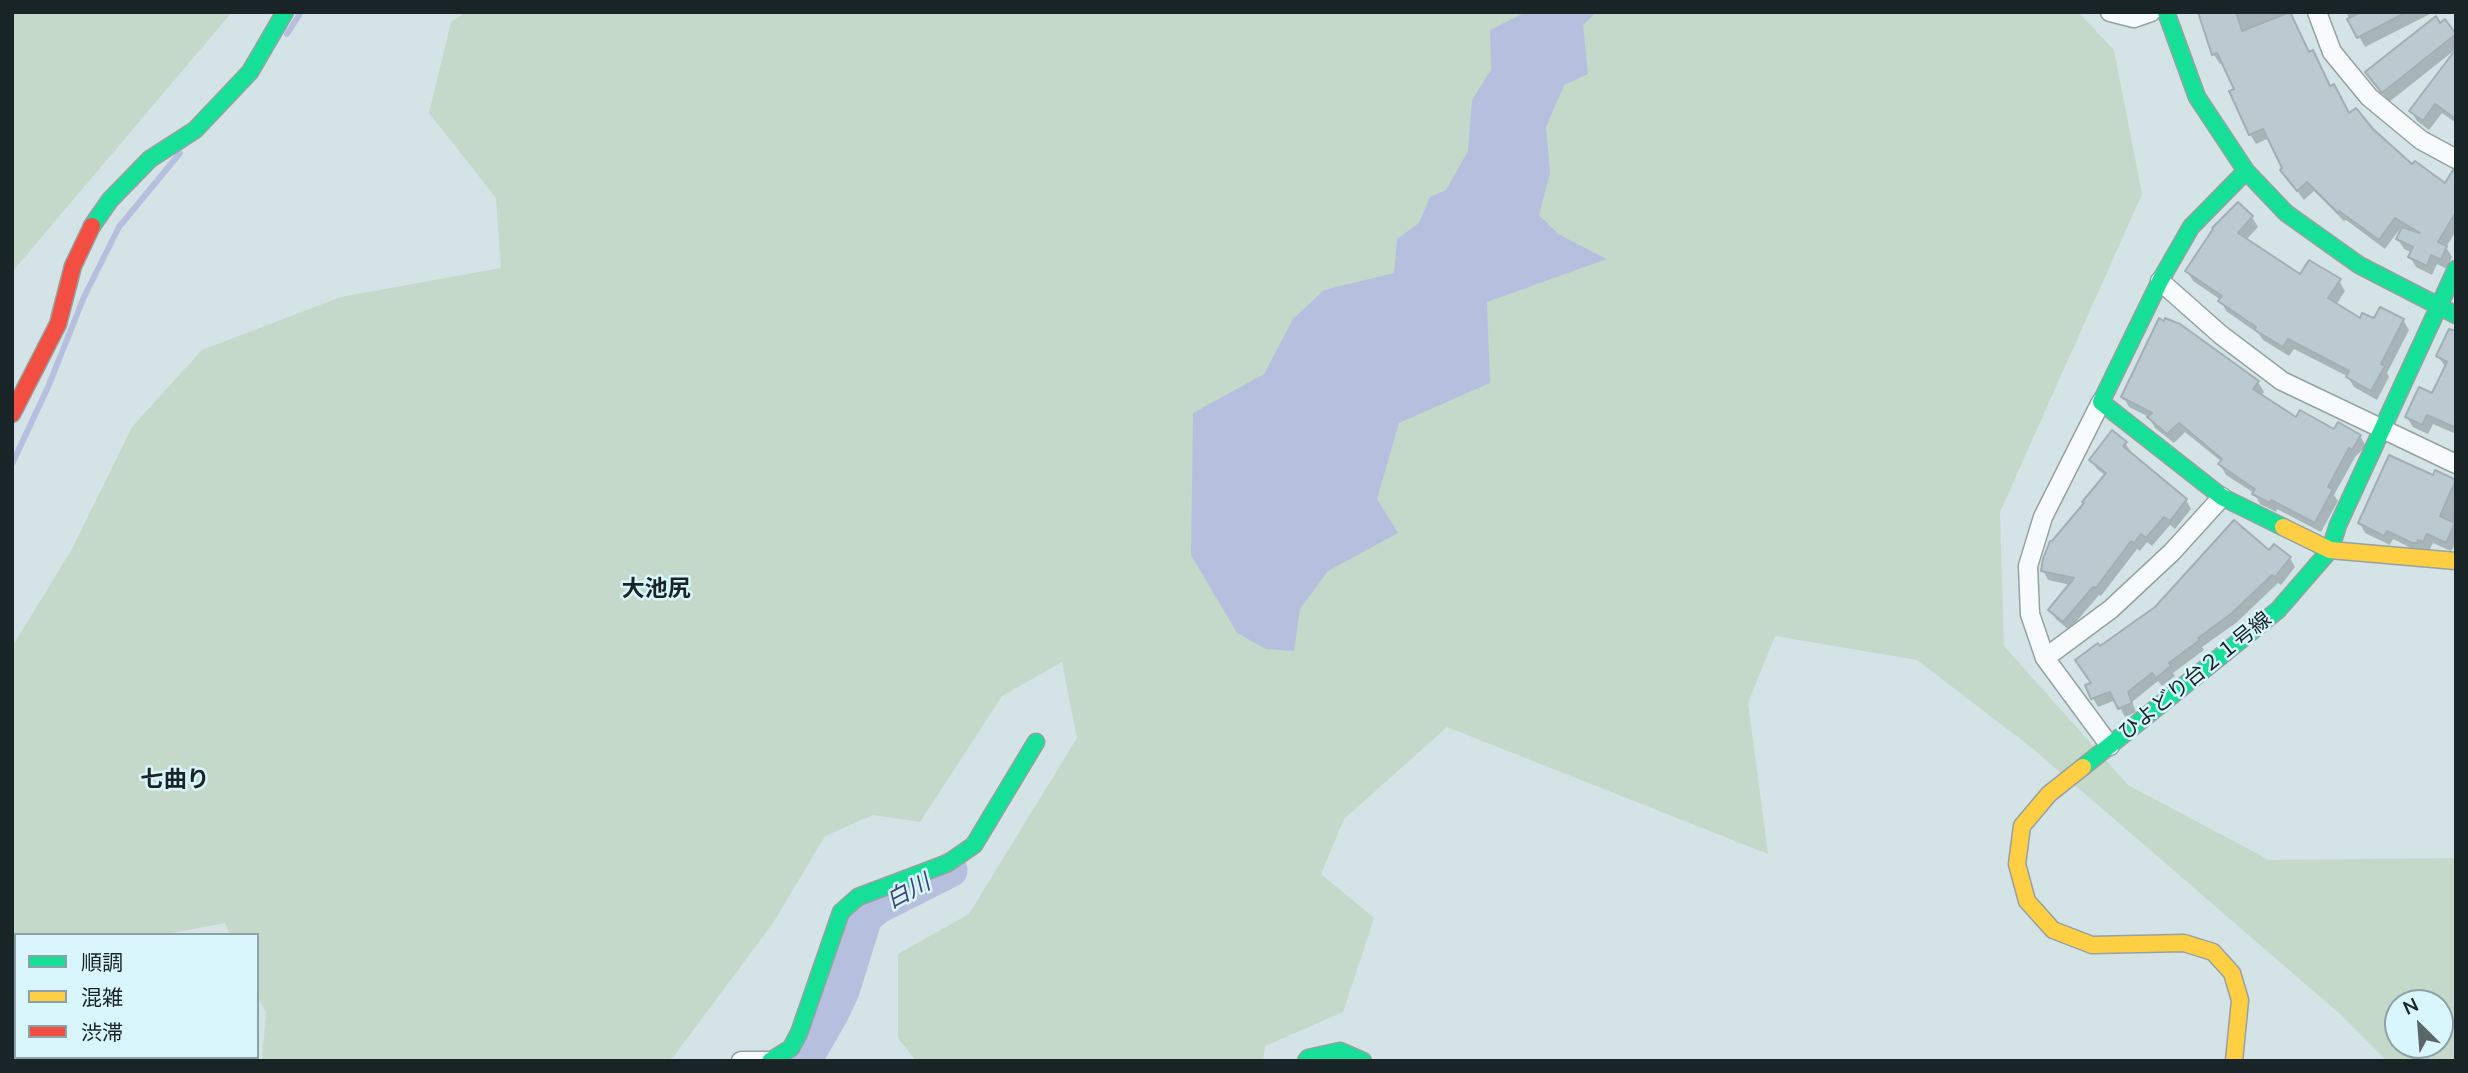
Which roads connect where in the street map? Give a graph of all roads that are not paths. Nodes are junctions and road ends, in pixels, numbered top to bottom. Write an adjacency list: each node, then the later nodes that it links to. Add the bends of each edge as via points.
1 (285, 12): 13 (street, via 250,72 195,130 150,159 110,200 89,230 73,266 58,324)
2 (2110, 12): 3 (street, via 2134,18)
3 (2151, 12)
4 (2166, 12): 7 (street, via 2197,97)
5 (2317, 12): 6 (street, via 2332,52 2369,97 2421,140)
6 (2456, 159)
7 (2246, 170): 9 (street, via 2191,227); 10 (street, via 2286,213 2359,265)
8 (2456, 269): 10 (street, ひよどり台２１号線)
9 (2160, 281): 12 (street); 14 (street, via 2282,381)
10 (2439, 307): 11 (street); 14 (street, ひよどり台２１号線)
11 (2456, 314)
12 (2101, 402): 16 (street); 19 (street, ひよどり台２１号線, via 2043,517 2028,566 2030,614)
13 (12, 414)
14 (2384, 430): 15 (street); 17 (street, ひよどり台２１号線)
15 (2456, 464)
16 (2222, 497): 17 (street); 19 (street, via 2111,609)
17 (2330, 550): 18 (street); 21 (street, ひよどり台２１号線, via 2278,610)
18 (2456, 561)
19 (2045, 657): 21 (street, ひよどり台２１号線)
20 (1036, 743): 23 (street, via 967,852 856,898 841,912 799,1033 791,1048)
21 (2110, 746): 26 (street, via 2049,794 2022,826 2017,864 2027,901 2053,930 2092,945 2184,943 2213,952 2232,972 2240,1000)
22 (741, 1060): 23 (street)
23 (769, 1061)
24 (1306, 1061): 25 (street, via 1340,1051)
25 (1363, 1061)
26 (2234, 1061)

